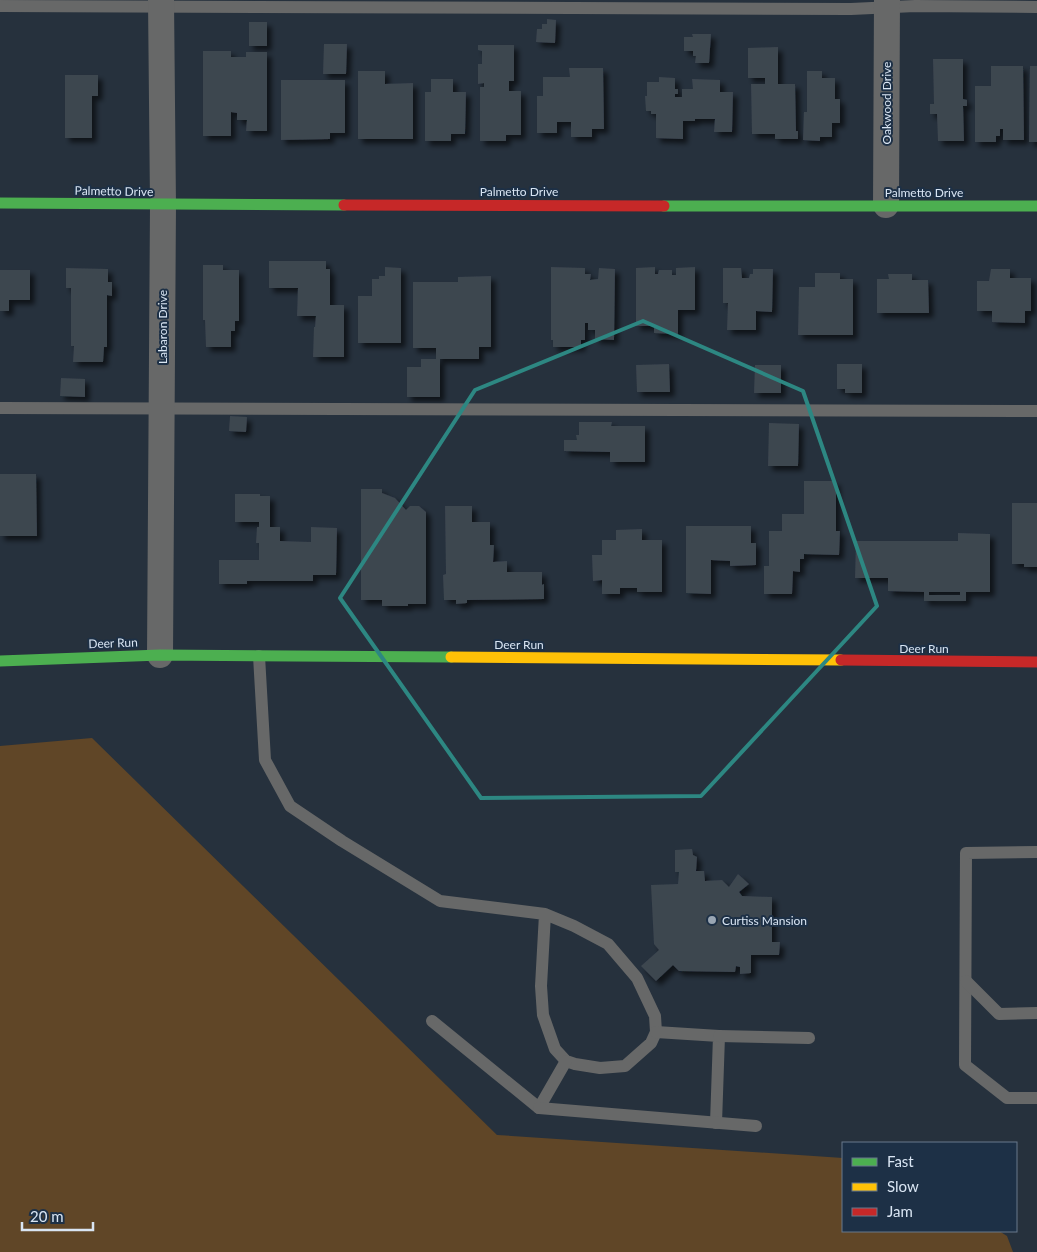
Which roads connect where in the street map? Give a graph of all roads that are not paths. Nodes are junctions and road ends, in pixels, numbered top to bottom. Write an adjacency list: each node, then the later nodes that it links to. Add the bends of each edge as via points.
1 (161, 3): 2 (lane, via 832,9); 3 (lane); 6 (street, Labaron Drive)
2 (887, 4): 4 (lane); 7 (street, Oakwood Drive)
3 (0, 6)
4 (1037, 7)
5 (0, 203): 6 (street, Palmetto Drive)
6 (163, 205): 7 (street, Palmetto Drive); 10 (street, Labaron Drive)
7 (886, 205): 8 (street, Palmetto Drive)
8 (1037, 206)
9 (0, 408): 10 (lane)
10 (161, 408): 11 (lane); 12 (street, Labaron Drive)
11 (1037, 411)
12 (160, 655): 13 (street, Deer Run); 14 (street, Deer Run)
13 (259, 656): 15 (street, Deer Run); 17 (lane, via 264,760 290,806 440,901)
14 (0, 661)
15 (1037, 662)
16 (1037, 852): 18 (lane, via 966,853)
17 (545, 914): 21 (lane, via 608,944 637,978 655,1016); 24 (lane, via 541,986 543,1014 555,1049)
18 (966, 982): 19 (lane, via 999,1014); 25 (lane, via 965,1065 1007,1098)
19 (1037, 1013)
20 (432, 1021): 26 (lane)
21 (656, 1032): 22 (lane); 24 (lane, via 650,1043 625,1066 600,1068)
22 (719, 1036): 23 (lane); 27 (lane)
23 (809, 1038)
24 (566, 1061): 26 (lane)
25 (1037, 1098)
26 (539, 1108): 27 (lane)
27 (716, 1123): 28 (lane)
28 (756, 1126)

